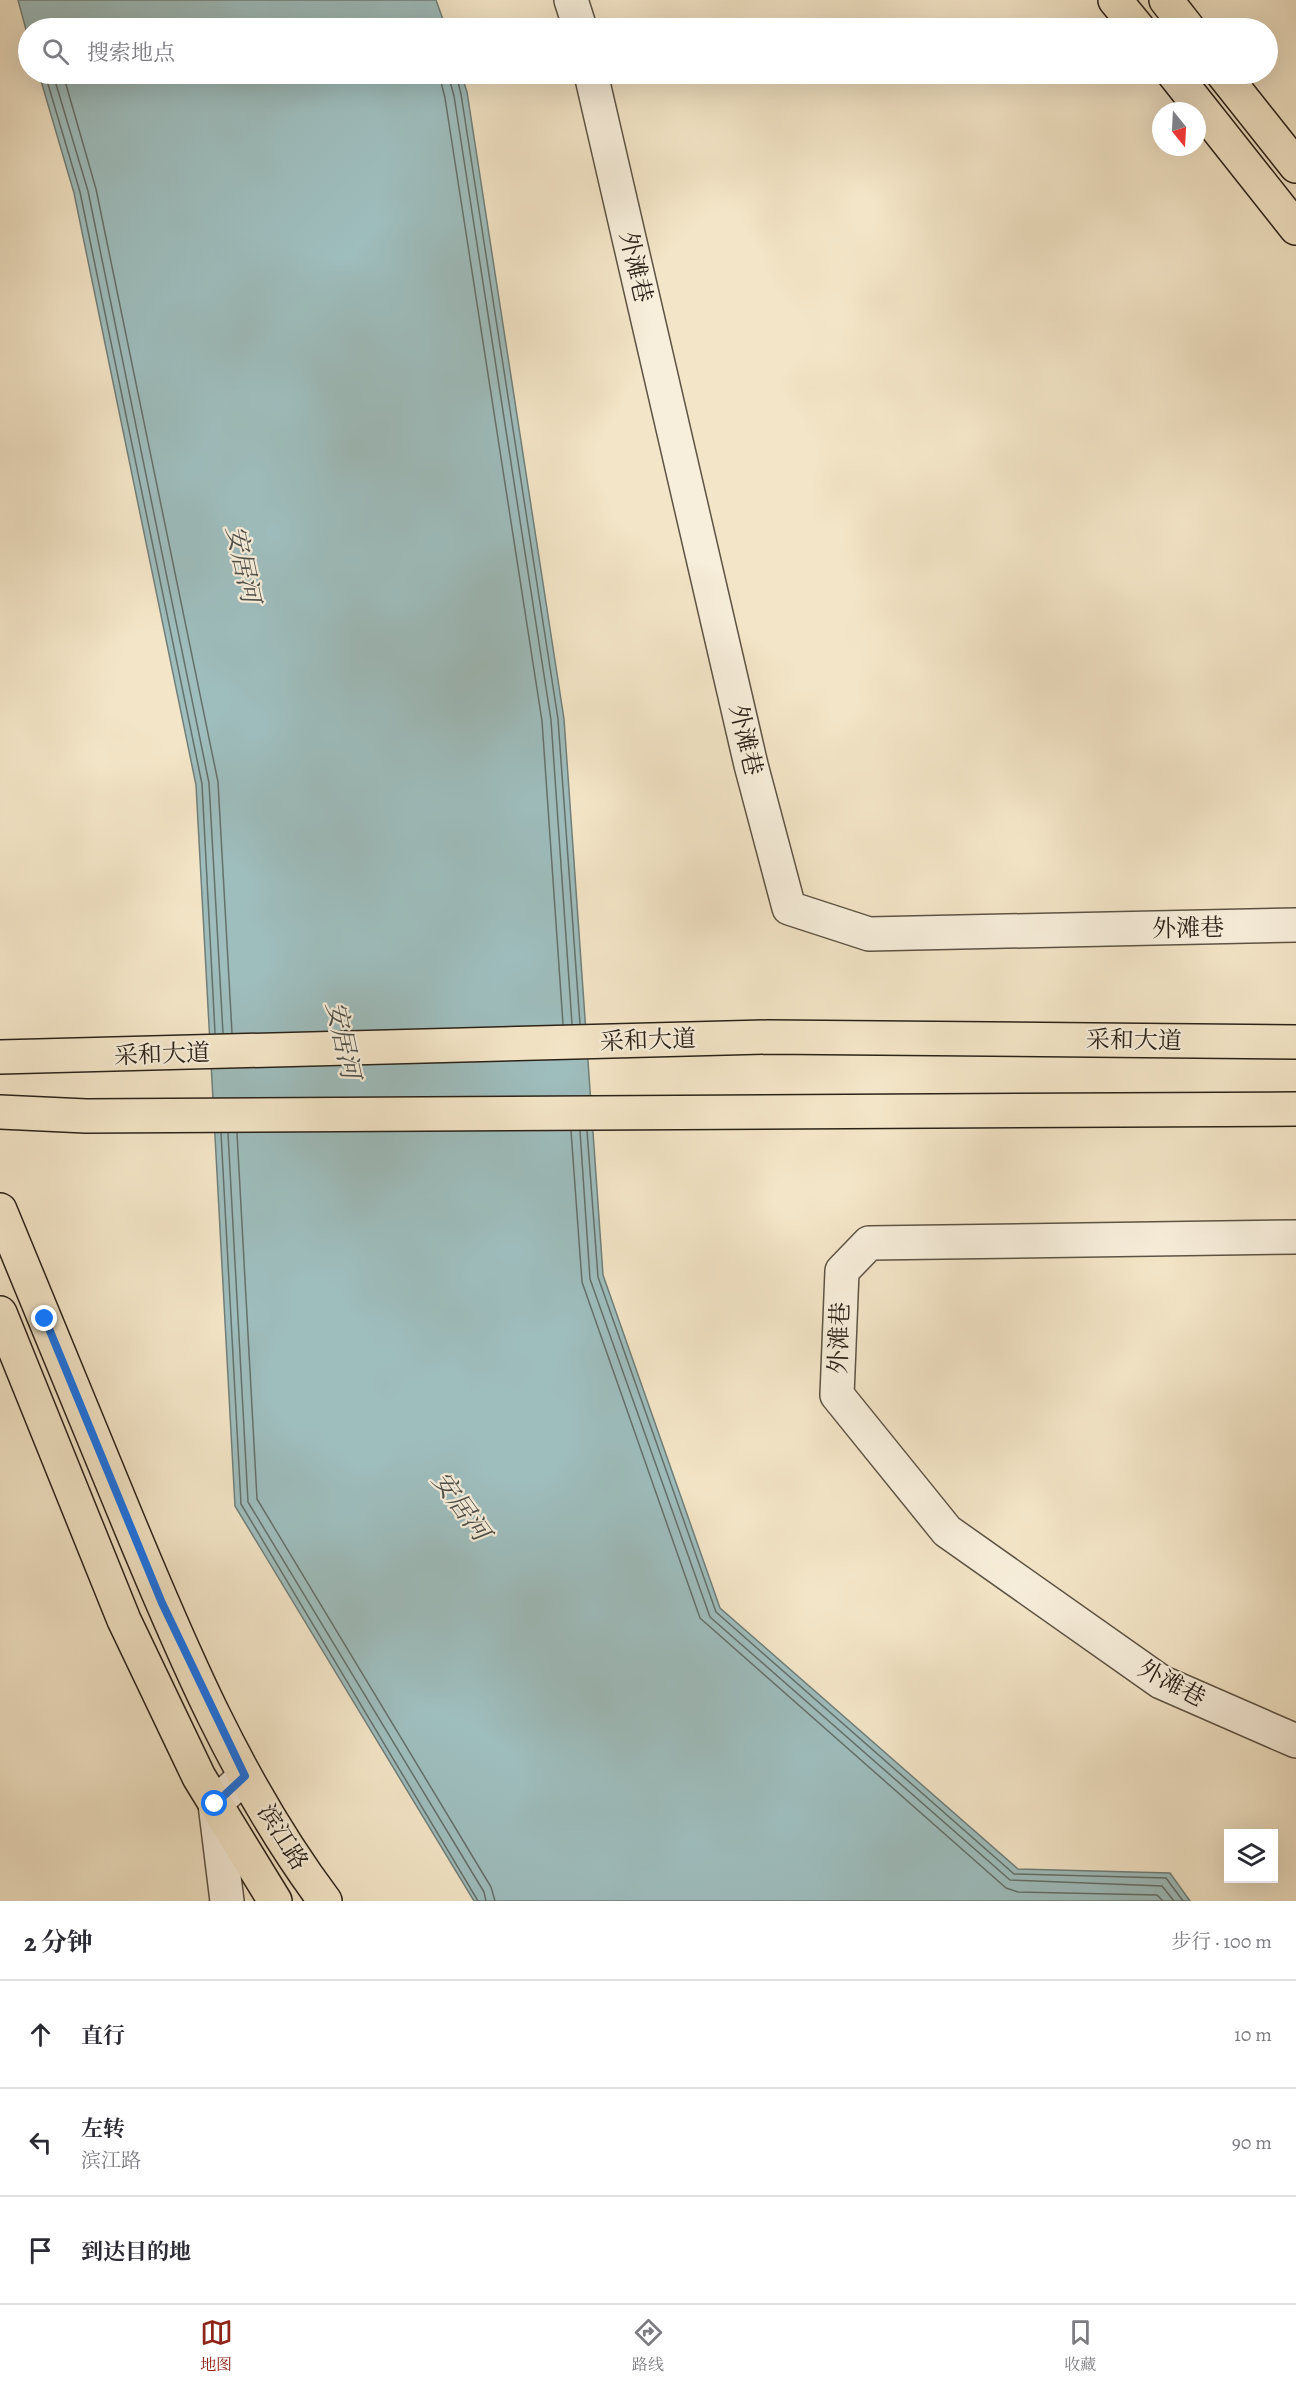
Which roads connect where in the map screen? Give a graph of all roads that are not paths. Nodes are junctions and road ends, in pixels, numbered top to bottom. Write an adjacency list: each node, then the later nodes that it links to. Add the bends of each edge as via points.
1 (571, 0): 4 (street)
2 (1115, 0): 5 (main road)
3 (1166, 0): 6 (main road)
4 (577, 18)
5 (1130, 18)
6 (1180, 18)
7 (593, 84): 12 (street, 外滩巷, via 751,765 789,908 868,934)
8 (1182, 84): 11 (main road)
9 (1231, 84): 10 (main road)
10 (1296, 166)
11 (1296, 228)
12 (1296, 925)
13 (1296, 1042): 14 (main road, 采和大道, via 768,1037)
14 (0, 1057)
15 (1296, 1109): 16 (main road, via 86,1116)
16 (0, 1112)
17 (0, 1210): 21 (main road, 滨江路, via 162,1603)
18 (1296, 1237): 20 (street, 外滩巷, via 868,1243 842,1271 837,1395 947,1531 1161,1682)
19 (0, 1313): 22 (main road, 滨江路, via 124,1620)
20 (1296, 1741)
21 (245, 1776): 22 (street); 25 (main road, 滨江路)
22 (215, 1804): 23 (street); 24 (main road, 滨江路)
23 (226, 1901)
24 (275, 1901)
25 (325, 1901)

